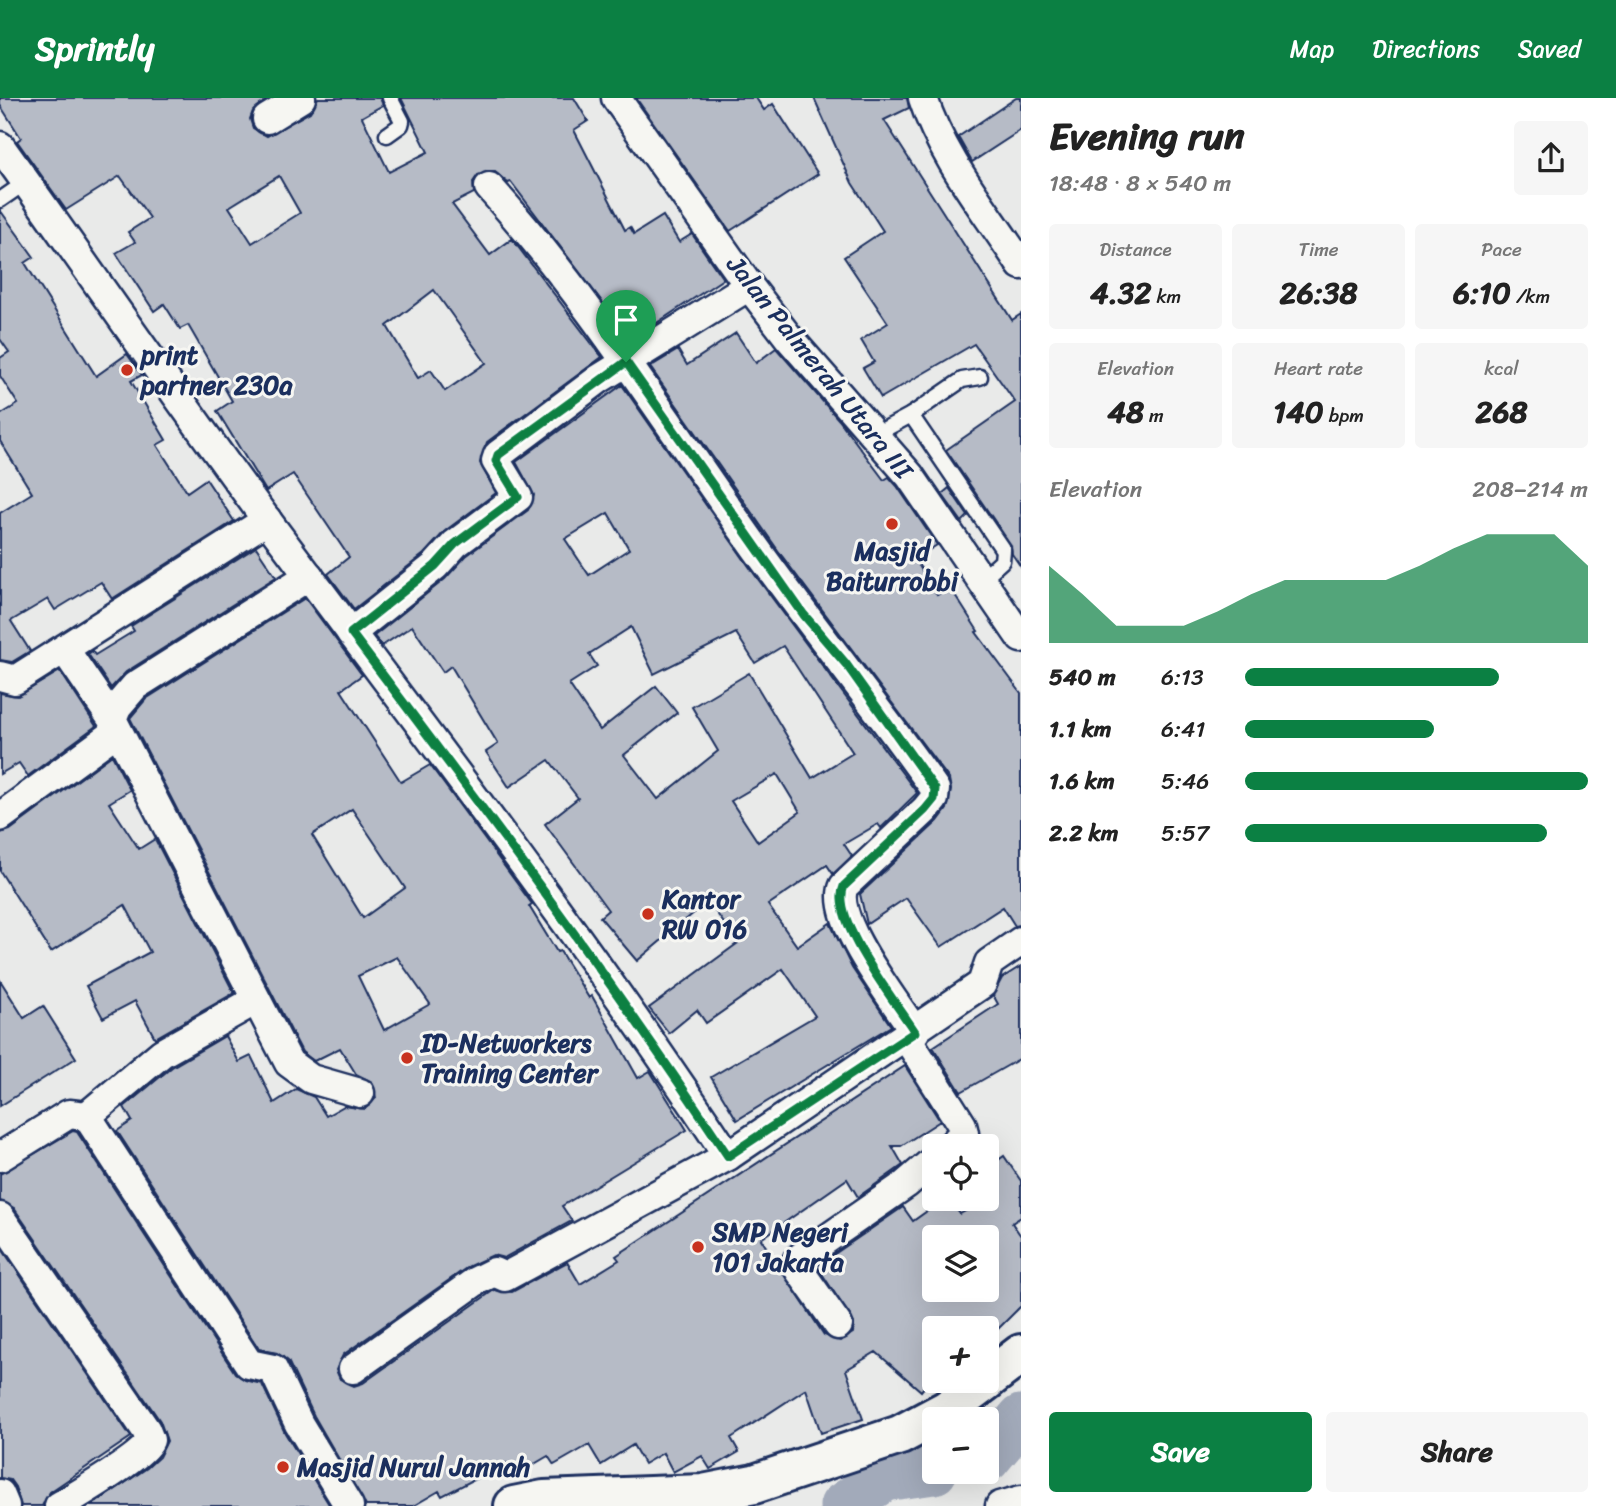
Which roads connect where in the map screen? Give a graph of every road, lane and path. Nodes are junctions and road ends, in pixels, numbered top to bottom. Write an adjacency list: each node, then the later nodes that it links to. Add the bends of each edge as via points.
1 (301, 98): 5 (street)
2 (390, 98): 6 (lane, via 402,121)
3 (615, 98): 12 (street, Jalan Palmerah Utara III)
4 (923, 98): 11 (street, via 957,166)
5 (267, 119)
6 (387, 135)
7 (0, 146): 8 (street)
8 (26, 182): 10 (lane); 17 (street)
9 (489, 187): 13 (street)
10 (0, 200)
11 (1021, 265)
12 (748, 286): 13 (street); 16 (street, Jalan Palmerah Utara III)
13 (626, 362): 21 (street, via 498,455 496,461 518,497); 29 (street, via 804,615 868,694 935,789 925,810 844,886 841,894 846,924)
14 (981, 377): 15 (lane, via 962,380)
15 (911, 415): 16 (lane); 19 (lane, via 1003,550 1002,561)
16 (874, 435): 19 (street, Jalan Palmerah Utara III, via 910,476)
17 (267, 520): 18 (street); 23 (street)
18 (309, 576): 21 (street); 25 (street, via 135,686 117,707)
19 (981, 580): 20 (street, Jalan Palmerah Utara III)
20 (1012, 605): 22 (street, Jalan Palmerah Utara III)
21 (351, 633): 33 (street, via 528,868)
22 (1021, 638)
23 (65, 650): 24 (street, via 15,680); 25 (street)
24 (0, 676)
25 (114, 726): 26 (street); 28 (street)
26 (0, 817)
27 (1021, 941): 29 (street, via 989,963 982,984)
28 (256, 1000): 30 (street, via 289,1063 311,1079); 31 (street, via 162,1053)
29 (911, 1035): 32 (street); 33 (street)
30 (360, 1093)
31 (88, 1116): 34 (street, via 69,1114); 46 (street, via 249,1364 273,1369 299,1424)
32 (963, 1134)
33 (728, 1156): 39 (street, via 505,1277 494,1272 476,1281)
34 (0, 1157)
35 (922, 1170): 37 (street, via 798,1259 799,1270)
36 (0, 1217): 45 (street, via 150,1440 126,1462)
37 (838, 1325)
38 (1021, 1354): 40 (street)
39 (353, 1369)
40 (999, 1371)
41 (970, 1393): 47 (street, via 900,1435 754,1484 703,1494 544,1500)
42 (0, 1494): 44 (street)
43 (1021, 1500): 48 (street)
44 (5, 1506)
45 (59, 1506)
46 (349, 1506)
47 (514, 1506)
48 (1000, 1506)

